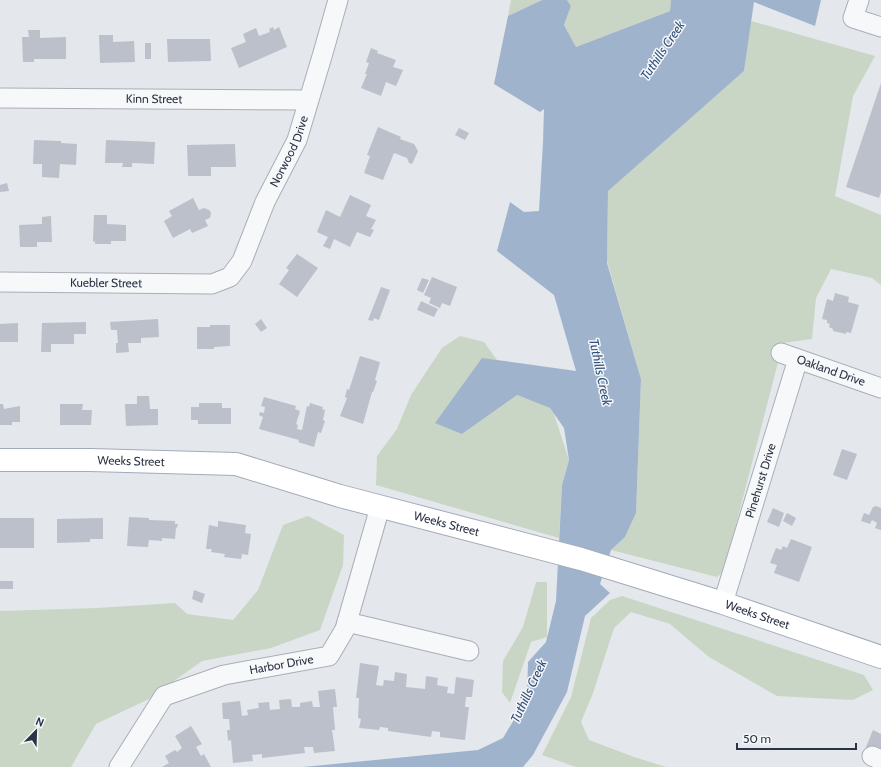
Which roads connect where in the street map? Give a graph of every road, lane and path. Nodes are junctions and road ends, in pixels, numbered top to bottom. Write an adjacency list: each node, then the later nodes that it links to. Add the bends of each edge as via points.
1 (338, 0): 5 (street, Norwood Drive)
2 (859, 0): 3 (street, via 853,18)
3 (881, 27)
4 (0, 98): 5 (street, Kinn Street)
5 (308, 100): 7 (street, Norwood Drive, via 297,140 265,202 242,261 230,277)
6 (0, 282): 7 (street, Kuebler Street)
7 (212, 284)
8 (790, 356): 9 (street, Oakland Drive); 12 (street, Pinehurst Drive)
9 (881, 388)
10 (0, 460): 11 (main road, Weeks Street, via 236,464)
11 (380, 507): 12 (main road, Weeks Street, via 581,559); 13 (street, Harbor Drive)
12 (723, 603): 15 (main road, Weeks Street)
13 (347, 622): 14 (street); 16 (street, Harbor Drive, via 329,656 224,675 164,696)
14 (469, 651)
15 (881, 657)
16 (119, 767)

